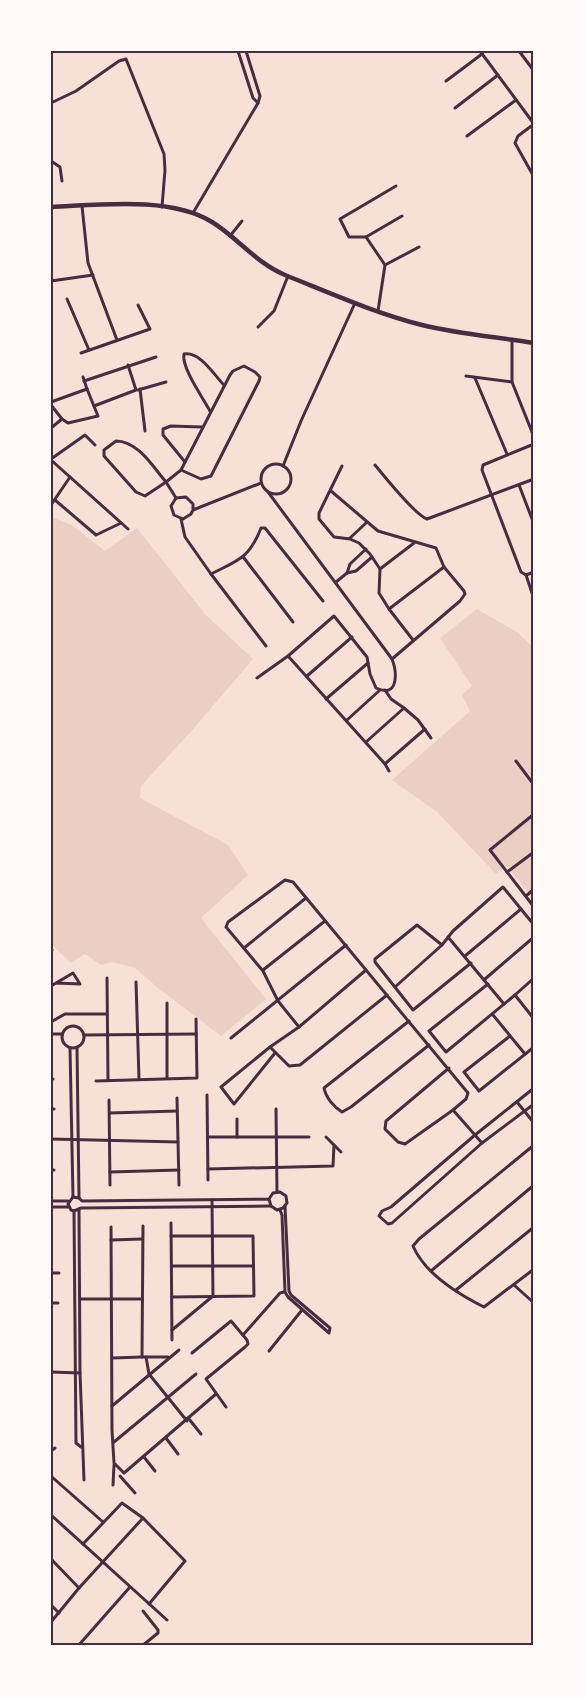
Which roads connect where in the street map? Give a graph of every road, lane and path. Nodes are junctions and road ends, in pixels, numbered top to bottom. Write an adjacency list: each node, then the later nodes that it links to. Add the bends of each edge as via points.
1 (238, 51): 10 (street)
2 (246, 51): 10 (street, via 260,96)
3 (519, 51): 5 (street)
4 (481, 53): 6 (street); 7 (street)
5 (534, 71)
6 (498, 75): 8 (street); 11 (street)
7 (446, 81)
8 (516, 100): 12 (street); 13 (street)
9 (51, 103): 20 (street, via 76,92 126,59 164,154)
10 (258, 103): 21 (street)
11 (455, 108)
12 (534, 124): 15 (street, via 515,143)
13 (467, 136)
14 (51, 161): 16 (street, via 62,171)
15 (534, 177)
16 (62, 182)
17 (396, 186): 25 (street, via 340,219 349,237)
18 (82, 206): 19 (main road); 20 (main road); 28 (street, via 88,263)
19 (51, 207)
20 (162, 207): 21 (main road)
21 (193, 213): 24 (main road)
22 (402, 216): 25 (street)
23 (242, 221): 24 (street)
24 (230, 236): 29 (main road, via 262,262)
25 (366, 237): 27 (street)
26 (419, 247): 27 (street)
27 (385, 265): 34 (street)
28 (93, 275): 30 (street); 37 (street)
29 (288, 276): 32 (main road); 35 (street, via 274,311)
30 (51, 281)
31 (67, 299): 39 (street)
32 (355, 303): 34 (main road); 64 (street)
33 (138, 305): 37 (street, via 150,329)
34 (378, 311): 36 (main road, via 425,326)
35 (258, 327)
36 (512, 339): 38 (main road); 46 (street)
37 (117, 340): 39 (street)
38 (534, 343)
39 (89, 350): 40 (street)
40 (81, 353)
41 (156, 357): 42 (street)
42 (128, 365): 48 (street, via 84,379); 49 (street)
43 (466, 376): 44 (street)
44 (475, 378): 46 (street); 60 (street)
45 (166, 382): 49 (street)
46 (512, 382): 57 (street)
47 (224, 385): 52 (street); 52 (street, via 196,356 184,354 188,372); 66 (street, via 234,371 244,366 260,377 211,476 201,479)
48 (87, 389): 50 (street); 51 (street)
49 (138, 390): 51 (street); 56 (street)
50 (51, 403): 53 (street)
51 (94, 406): 53 (street, via 98,416 68,423)
52 (210, 411): 54 (street)
53 (62, 419): 55 (street)
54 (202, 427): 62 (street); 62 (street, via 163,429 163,435)
55 (51, 428)
56 (146, 431)
57 (534, 437)
58 (534, 444): 60 (street)
59 (95, 445): 61 (street, via 85,435)
60 (507, 454): 74 (street, via 482,467)
61 (51, 460): 67 (street)
62 (185, 462): 66 (street)
63 (375, 465): 74 (street, via 423,518)
64 (283, 466): 70 (street, via 265,469); 73 (street, via 290,475 288,487 279,494)
65 (342, 466): 72 (street)
66 (182, 470): 69 (street)
67 (70, 477): 76 (street); 80 (street)
68 (534, 479): 71 (street)
69 (166, 482): 69 (street, via 135,446 116,441 104,450 106,460 142,496); 75 (street)
70 (261, 483): 73 (street); 78 (street)
71 (519, 485): 74 (street); 82 (street)
72 (331, 491): 81 (street); 84 (street, via 319,519 334,537)
73 (268, 492): 95 (street)
74 (493, 495): 94 (street, via 521,572)
75 (176, 498): 78 (street, via 186,496); 79 (street, via 171,511)
76 (55, 500): 77 (street); 80 (street, via 96,536)
77 (51, 505)
78 (193, 510): 79 (street, via 188,518)
79 (181, 519): 93 (street, via 185,537)
80 (121, 523): 83 (street)
81 (366, 523): 84 (street); 85 (street)
82 (534, 524)
83 (128, 529)
84 (350, 538): 86 (street)
85 (414, 543): 89 (street, via 436,548); 90 (street)
86 (366, 549): 87 (street); 92 (street, via 350,564)
87 (372, 557): 90 (street); 92 (street, via 356,571)
88 (244, 558): 93 (street); 97 (street, via 261,528 265,528); 99 (street)
89 (444, 567): 98 (street); 101 (street, via 464,591 464,597)
90 (380, 569): 98 (street, via 379,593)
91 (534, 572): 94 (street)
92 (347, 573): 95 (street)
93 (211, 574): 102 (street)
94 (526, 575): 96 (street)
95 (336, 582): 104 (street)
96 (534, 599)
97 (323, 601)
98 (389, 609): 101 (street)
99 (293, 622)
100 (352, 637): 103 (street, via 333,616); 105 (street); 106 (street)
101 (412, 640): 104 (street)
102 (266, 646)
103 (288, 656): 106 (street); 107 (street)
104 (392, 658): 109 (street, via 395,683)
105 (368, 663): 108 (street, via 373,684); 110 (street)
106 (307, 676): 110 (street)
107 (257, 678)
108 (380, 690): 109 (street); 112 (street)
109 (386, 690): 111 (street)
110 (326, 699): 112 (street)
111 (404, 708): 113 (street); 115 (street)
112 (347, 720): 115 (street)
113 (426, 729): 114 (street); 117 (street)
114 (431, 738)
115 (366, 742): 117 (street)
116 (516, 761): 119 (street)
117 (385, 764): 118 (street)
118 (389, 771)
119 (534, 785)
120 (534, 814): 122 (street, via 490,850)
121 (534, 852): 122 (street)
122 (507, 872): 124 (street)
123 (534, 889): 124 (street)
124 (526, 896): 126 (street)
125 (306, 898): 128 (street); 134 (street); 134 (street, via 292,882 285,880 228,922 226,927)
126 (534, 907)
127 (521, 909): 129 (street); 130 (street, via 503,887); 135 (street)
128 (325, 921): 132 (street); 138 (street)
129 (534, 925)
130 (448, 937): 133 (street); 135 (street)
131 (534, 937): 141 (street)
132 (346, 945): 137 (street); 149 (street)
133 (442, 945): 146 (street); 146 (street, via 417,925 375,959)
134 (244, 948): 138 (street)
135 (465, 956): 136 (street)
136 (471, 963): 141 (street); 146 (street, via 413,1010)
137 (366, 970): 147 (street); 158 (street)
138 (263, 971): 149 (street)
139 (107, 978): 152 (street)
140 (534, 978): 148 (street)
141 (485, 979): 144 (street)
142 (136, 982): 161 (street)
143 (56, 983): 143 (street, via 73,973 80,984 68,983); 145 (street)
144 (488, 984): 151 (street); 153 (street, via 429,1031 446,1052)
145 (51, 986)
146 (395, 987)
147 (387, 995): 156 (street); 173 (street, via 300,1065 289,1066)
148 (515, 995): 151 (street); 154 (street)
149 (278, 1001): 158 (street); 167 (street)
150 (166, 1003): 162 (street)
151 (504, 1004): 153 (street)
152 (107, 1014): 157 (street, via 65,1014); 165 (street)
153 (493, 1015): 166 (street)
154 (534, 1017)
155 (196, 1019): 163 (street)
156 (409, 1021): 168 (street); 168 (street, via 324,1088 337,1109 342,1112 351,1107)
157 (51, 1022)
158 (299, 1027): 170 (street)
159 (51, 1034): 160 (street)
160 (62, 1034): 164 (street, via 73,1026); 172 (street, via 63,1043)
161 (138, 1034): 162 (street); 165 (street); 177 (street)
162 (167, 1034): 163 (street); 176 (street)
163 (196, 1034): 176 (street, via 197,1078)
164 (84, 1035): 165 (street); 169 (street)
165 (107, 1035): 178 (street)
166 (510, 1036): 174 (street); 174 (street, via 464,1072 479,1091)
167 (231, 1038)
168 (429, 1045): 175 (street)
169 (77, 1047): 172 (street); 201 (street)
170 (270, 1047): 173 (street); 173 (street, via 221,1088 234,1104)
171 (534, 1047): 174 (street)
172 (70, 1048): 200 (street)
173 (275, 1053)
174 (525, 1054)
175 (449, 1068): 187 (street, via 468,1093); 187 (street, via 386,1122 385,1129 405,1144)
176 (167, 1078): 177 (street)
177 (139, 1079): 178 (street)
178 (108, 1080): 179 (street)
179 (96, 1081)
180 (534, 1088): 184 (street)
181 (207, 1095): 194 (street)
182 (177, 1098): 188 (street)
183 (109, 1100): 190 (street)
184 (517, 1102): 189 (street); 193 (street)
185 (534, 1104): 189 (street)
186 (276, 1109): 196 (street)
187 (453, 1110): 193 (street)
188 (178, 1111): 190 (street); 203 (street)
189 (525, 1111): 192 (street); 204 (street)
190 (110, 1113): 202 (street)
191 (237, 1119): 195 (street)
192 (534, 1123)
193 (475, 1135): 204 (street); 204 (street, via 382,1211 381,1220 392,1223)
194 (207, 1137): 195 (street); 209 (street)
195 (237, 1137): 196 (street)
196 (276, 1137): 197 (street); 208 (street)
197 (309, 1137)
198 (326, 1137): 205 (street)
199 (51, 1139): 200 (street)
200 (72, 1140): 201 (street); 217 (street)
201 (79, 1140): 202 (street); 219 (street)
202 (110, 1142): 203 (street); 211 (street)
203 (178, 1142): 210 (street)
204 (482, 1143)
205 (334, 1145): 207 (street); 208 (street, via 333,1166)
206 (534, 1145): 243 (street, via 414,1244 414,1250)
207 (341, 1152)
208 (277, 1167): 209 (street); 216 (street)
209 (208, 1169): 212 (street)
210 (179, 1170): 211 (street); 214 (street)
211 (110, 1172): 213 (street)
212 (208, 1180)
213 (110, 1185)
214 (179, 1185)
215 (534, 1185): 243 (street)
216 (277, 1192): 218 (street); 224 (street, via 286,1196)
217 (73, 1197): 219 (street); 222 (street)
218 (269, 1199): 220 (street); 223 (street)
219 (80, 1200): 220 (street); 228 (street)
220 (212, 1200): 226 (street)
221 (51, 1201): 222 (street)
222 (68, 1201): 225 (street)
223 (271, 1206): 226 (street); 229 (street)
224 (285, 1206): 229 (street); 248 (street)
225 (68, 1207): 227 (street); 230 (street)
226 (212, 1207): 228 (street); 236 (street)
227 (51, 1208)
228 (80, 1209): 230 (street); 252 (street)
229 (280, 1210): 248 (street)
230 (74, 1211): 251 (street)
231 (171, 1223): 235 (street)
232 (143, 1226): 237 (street)
233 (111, 1227): 238 (street)
234 (534, 1227): 247 (street)
235 (171, 1236): 236 (street); 239 (street)
236 (212, 1236): 240 (street); 241 (street, via 253,1236)
237 (143, 1239): 238 (street); 253 (street)
238 (111, 1240): 254 (street)
239 (172, 1266): 240 (street); 250 (street)
240 (212, 1266): 241 (street); 249 (street)
241 (253, 1266): 249 (street, via 254,1296)
242 (534, 1269): 246 (street)
243 (431, 1271): 247 (street)
244 (51, 1273): 245 (street)
245 (59, 1273)
246 (514, 1285): 247 (street, via 486,1307); 257 (street)
247 (455, 1290)
248 (287, 1291): 258 (street); 260 (street, via 280,1293)
249 (213, 1296): 250 (street); 259 (street)
250 (172, 1297): 259 (street)
251 (76, 1299): 252 (street); 269 (street)
252 (81, 1299): 254 (street); 270 (street)
253 (142, 1299): 254 (street); 265 (street)
254 (111, 1300): 267 (street)
255 (51, 1303): 256 (street)
256 (58, 1303)
257 (534, 1303)
258 (304, 1309): 258 (street, via 330,1328 329,1332); 263 (street)
259 (172, 1330): 261 (street)
260 (243, 1335): 264 (street, via 228,1321); 273 (street, via 248,1344 206,1379)
261 (172, 1340)
262 (179, 1350): 266 (street)
263 (269, 1351)
264 (192, 1353)
265 (144, 1357): 266 (street); 267 (street); 271 (street)
266 (168, 1357): 271 (street)
267 (112, 1358): 275 (street)
268 (51, 1372): 269 (street)
269 (74, 1373): 270 (street); 281 (street, via 76,1443)
270 (80, 1373): 281 (street)
271 (149, 1374): 274 (street); 275 (street)
272 (196, 1374): 274 (street)
273 (216, 1394): 276 (street); 277 (street)
274 (168, 1398): 277 (street); 280 (street)
275 (112, 1406): 280 (street)
276 (226, 1407)
277 (188, 1420): 278 (street); 279 (street)
278 (201, 1434)
279 (166, 1438): 282 (street); 283 (street)
280 (113, 1443): 284 (street)
281 (81, 1447): 289 (street)
282 (178, 1454)
283 (144, 1457): 285 (street); 286 (street)
284 (114, 1463): 286 (street); 287 (street, via 113,1483)
285 (155, 1471)
286 (124, 1473): 287 (street)
287 (120, 1476): 290 (street)
288 (52, 1478): 293 (street)
289 (84, 1480)
290 (135, 1493)
291 (51, 1515): 294 (street)
292 (143, 1518): 293 (street, via 122,1503); 296 (street); 299 (street, via 185,1561)
293 (103, 1522): 294 (street)
294 (83, 1544): 296 (street)
295 (51, 1559): 298 (street)
296 (104, 1563): 297 (street); 298 (street)
297 (130, 1587): 299 (street); 305 (street)
298 (79, 1588): 302 (street)
299 (149, 1604): 303 (street)
300 (51, 1605): 302 (street)
301 (143, 1611): 306 (street, via 158,1633)
302 (59, 1613): 304 (street)
303 (167, 1620)
304 (51, 1622)
305 (78, 1646)
306 (142, 1646)

